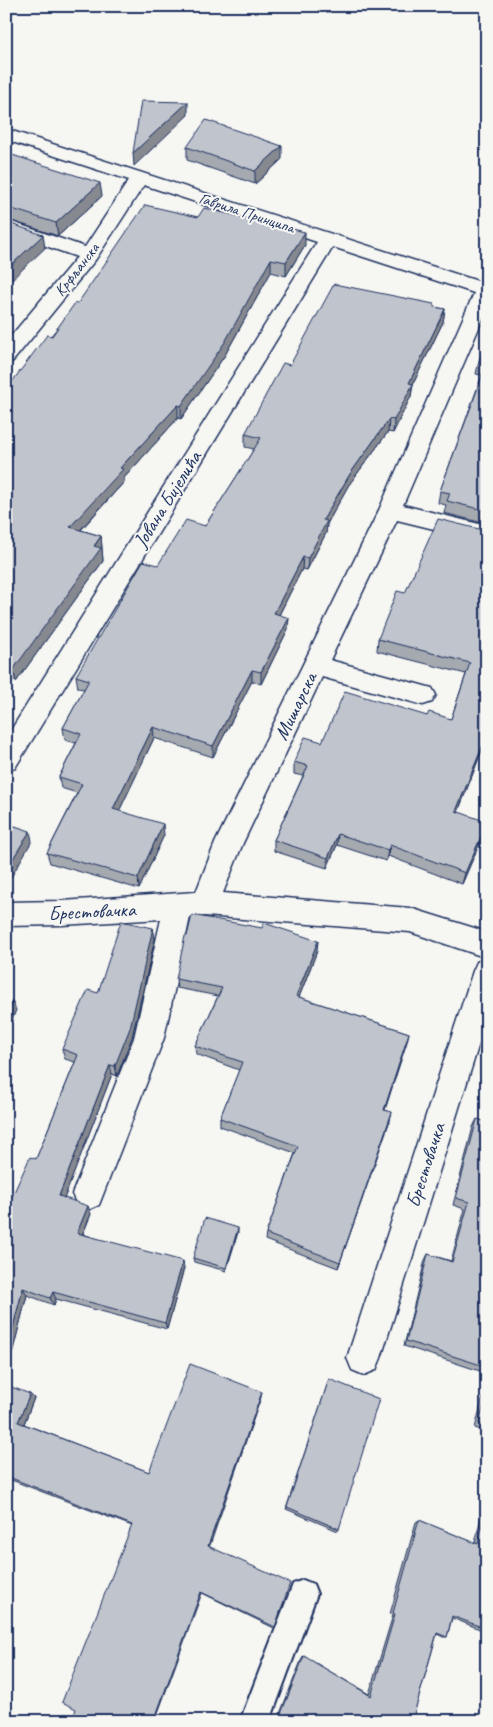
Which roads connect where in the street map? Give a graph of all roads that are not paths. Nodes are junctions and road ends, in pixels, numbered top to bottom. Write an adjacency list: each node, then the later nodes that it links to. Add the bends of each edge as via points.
1 (6, 134): 2 (street, Гаврила Принципа)
2 (140, 178): 4 (street, Гаврила Принципа); 5 (street, Крфљанска)
3 (6, 226): 5 (street)
4 (329, 238): 6 (street, Гаврила Принципа); 12 (street, Јована Бијелића)
5 (89, 255): 7 (street, Крфљанска)
6 (486, 291): 8 (street, Мишарска)
7 (9, 348)
8 (390, 510): 9 (street); 10 (street, Мишарска)
9 (487, 534)
10 (315, 666): 11 (street); 13 (street, Мишарска, via 229,843)
11 (423, 695)
12 (6, 761)
13 (191, 905): 14 (street, Брестовачка); 15 (street, Брестовачка, via 410,920); 17 (street, via 149,1038)
14 (6, 914)
15 (487, 945)
16 (487, 971): 18 (street, Брестовачка)
17 (88, 1194)
18 (364, 1358)
19 (303, 1594): 20 (lane)
20 (255, 1721)

